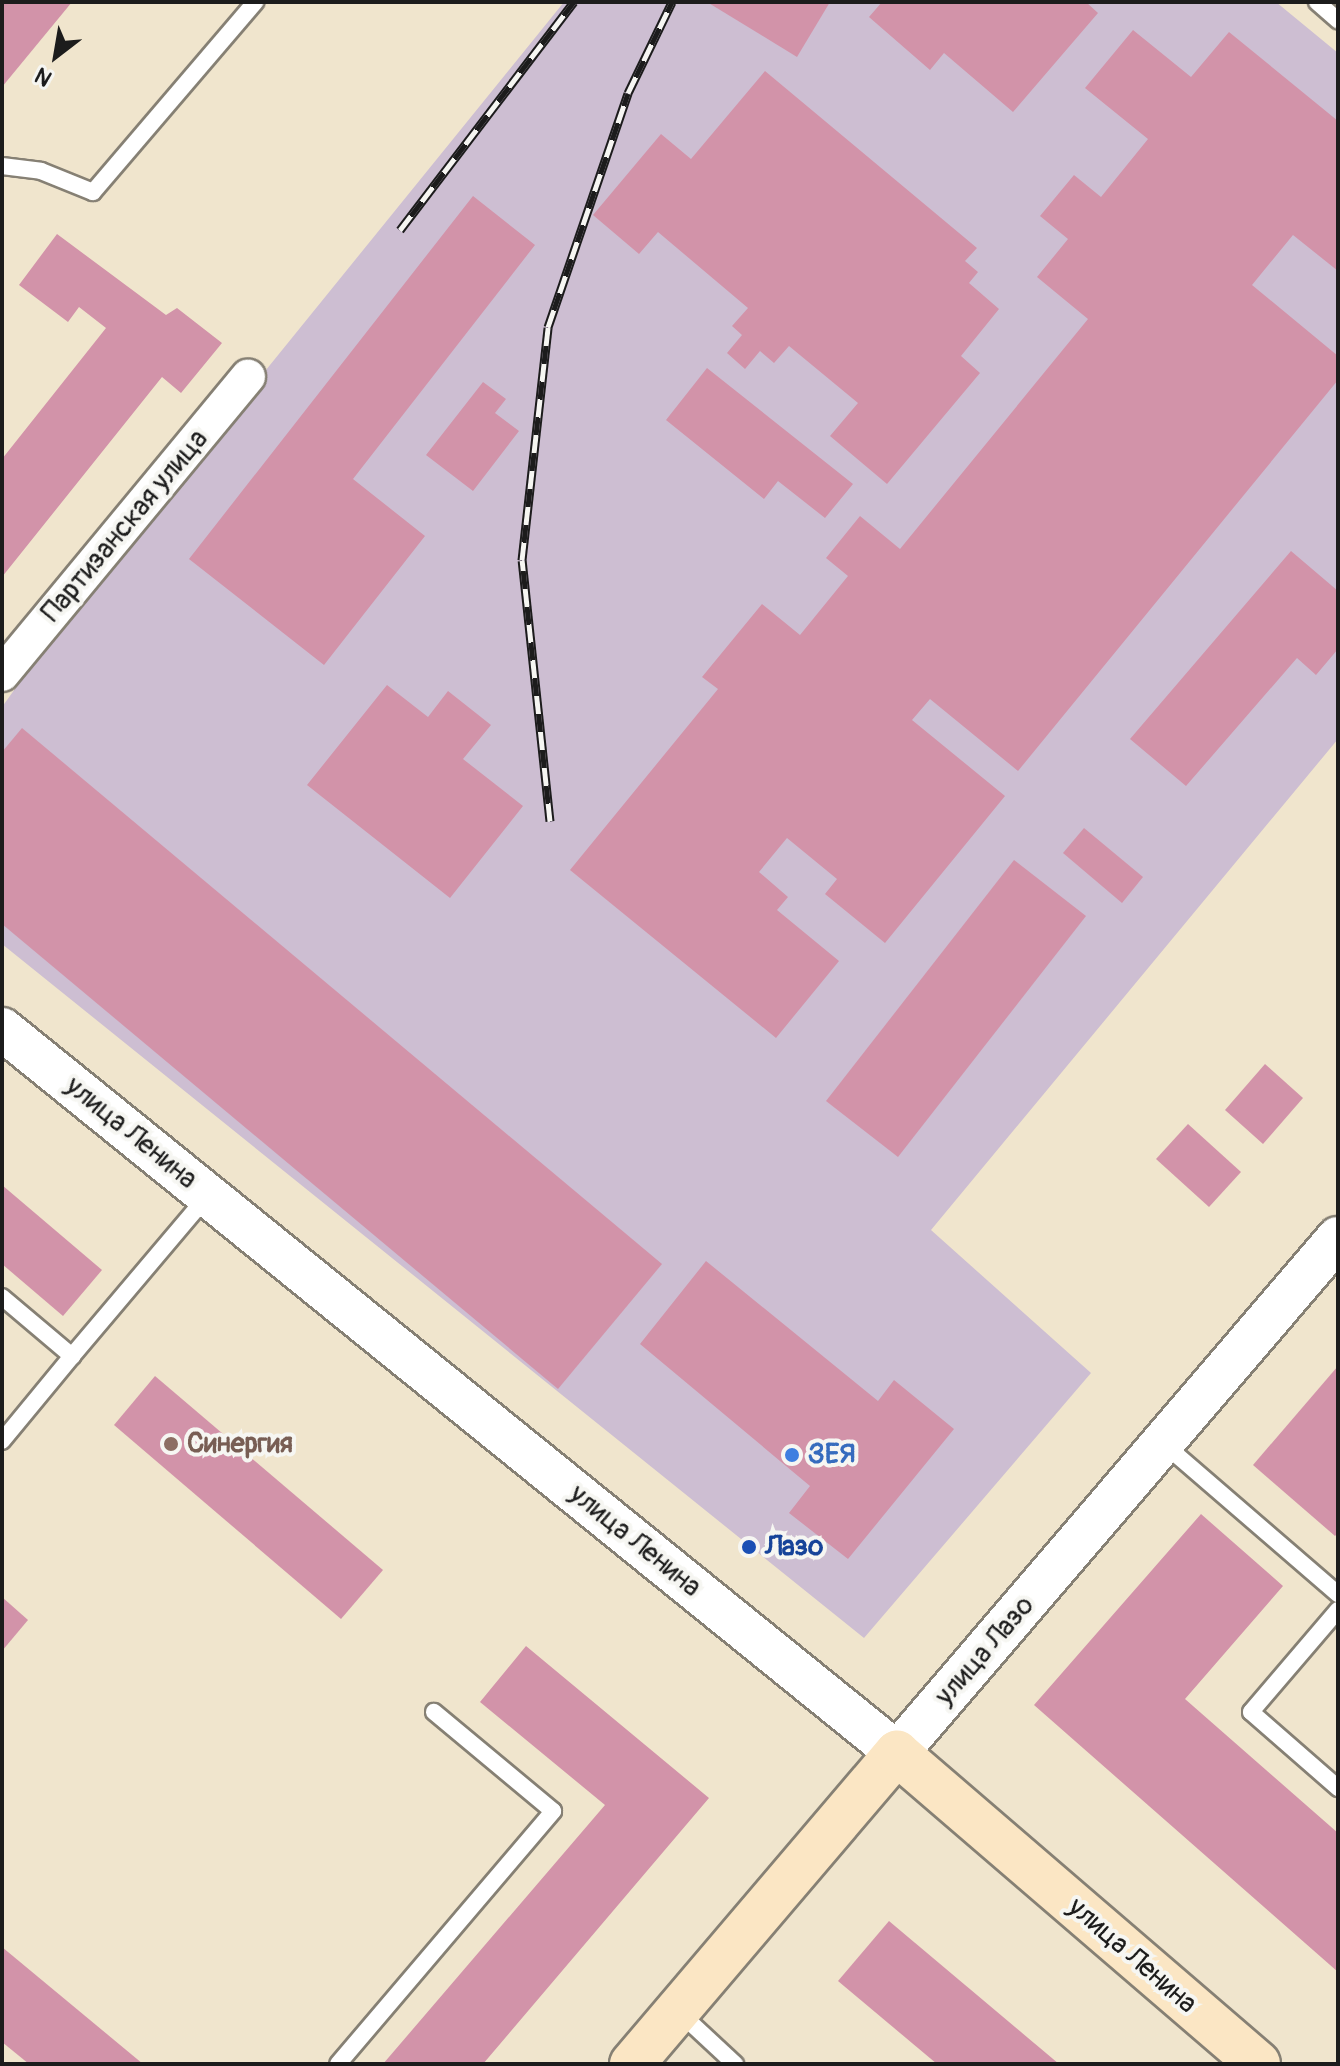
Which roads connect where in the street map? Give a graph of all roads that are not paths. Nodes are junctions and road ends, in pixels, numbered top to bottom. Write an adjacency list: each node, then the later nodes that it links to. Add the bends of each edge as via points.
1 (255, 2): 4 (lane, via 93,192 41,171)
2 (1317, 2): 3 (lane)
3 (1338, 20)
4 (2, 166)
5 (248, 377): 6 (street, Партизанская улица)
6 (2, 674)
7 (2, 1029): 8 (street, улица Ленина)
8 (208, 1195): 11 (lane); 17 (street, улица Ленина)
9 (1338, 1238): 13 (street, улица Лазо)
10 (2, 1297): 11 (lane)
11 (72, 1356): 12 (lane)
12 (2, 1441)
13 (1163, 1443): 14 (lane); 17 (street, улица Лазо)
14 (1338, 1594)
15 (1338, 1610): 18 (lane, via 1251,1712)
16 (434, 1712): 20 (lane, via 553,1811)
17 (897, 1753): 19 (main road, улица Лазо); 23 (main road, улица Ленина)
18 (1338, 1788)
19 (678, 2011): 21 (main road, улица Лазо); 22 (lane)
20 (338, 2064)
21 (632, 2064)
22 (735, 2064)
23 (1258, 2064)

